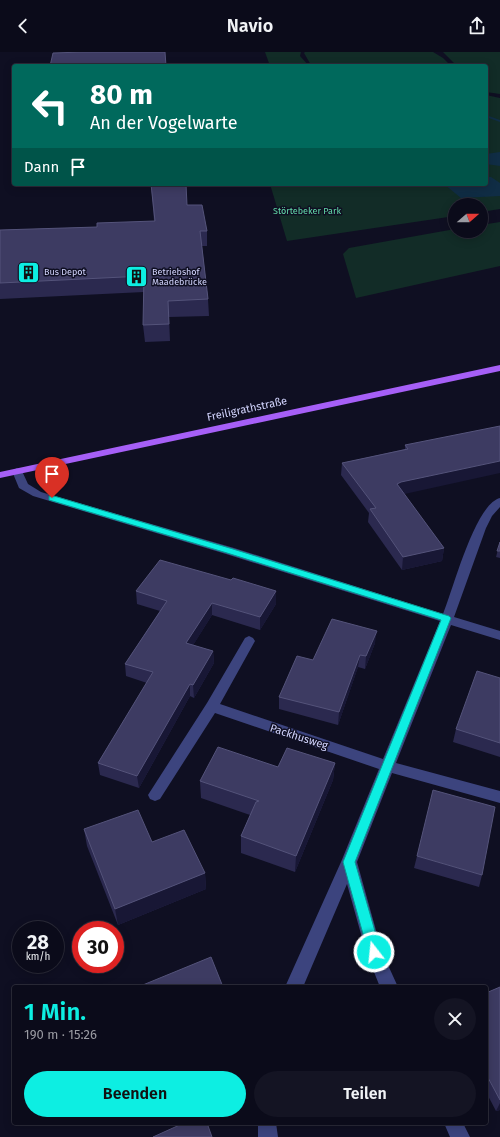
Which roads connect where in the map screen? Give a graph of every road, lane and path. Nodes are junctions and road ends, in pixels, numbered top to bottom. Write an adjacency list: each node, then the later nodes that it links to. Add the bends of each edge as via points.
1 (500, 368): 2 (main road, Freiligrathstraße)
2 (17, 471): 3 (main road, Freiligrathstraße); 5 (street, via 23,486 37,494)
3 (0, 474)
4 (500, 500): 5 (street, via 487,514 480,528)
5 (446, 618): 6 (street); 9 (street)
6 (500, 636)
7 (249, 641): 8 (street)
8 (212, 708): 9 (street, Packhusweg); 10 (street)
9 (387, 766): 11 (street, Packhusweg); 12 (street)
10 (155, 795)
11 (500, 797)
12 (349, 862): 13 (street); 14 (street, via 374,952)
13 (295, 985)
14 (388, 985)
15 (267, 1125): 17 (street)
16 (454, 1125): 18 (street)
17 (268, 1137)
18 (460, 1137)

